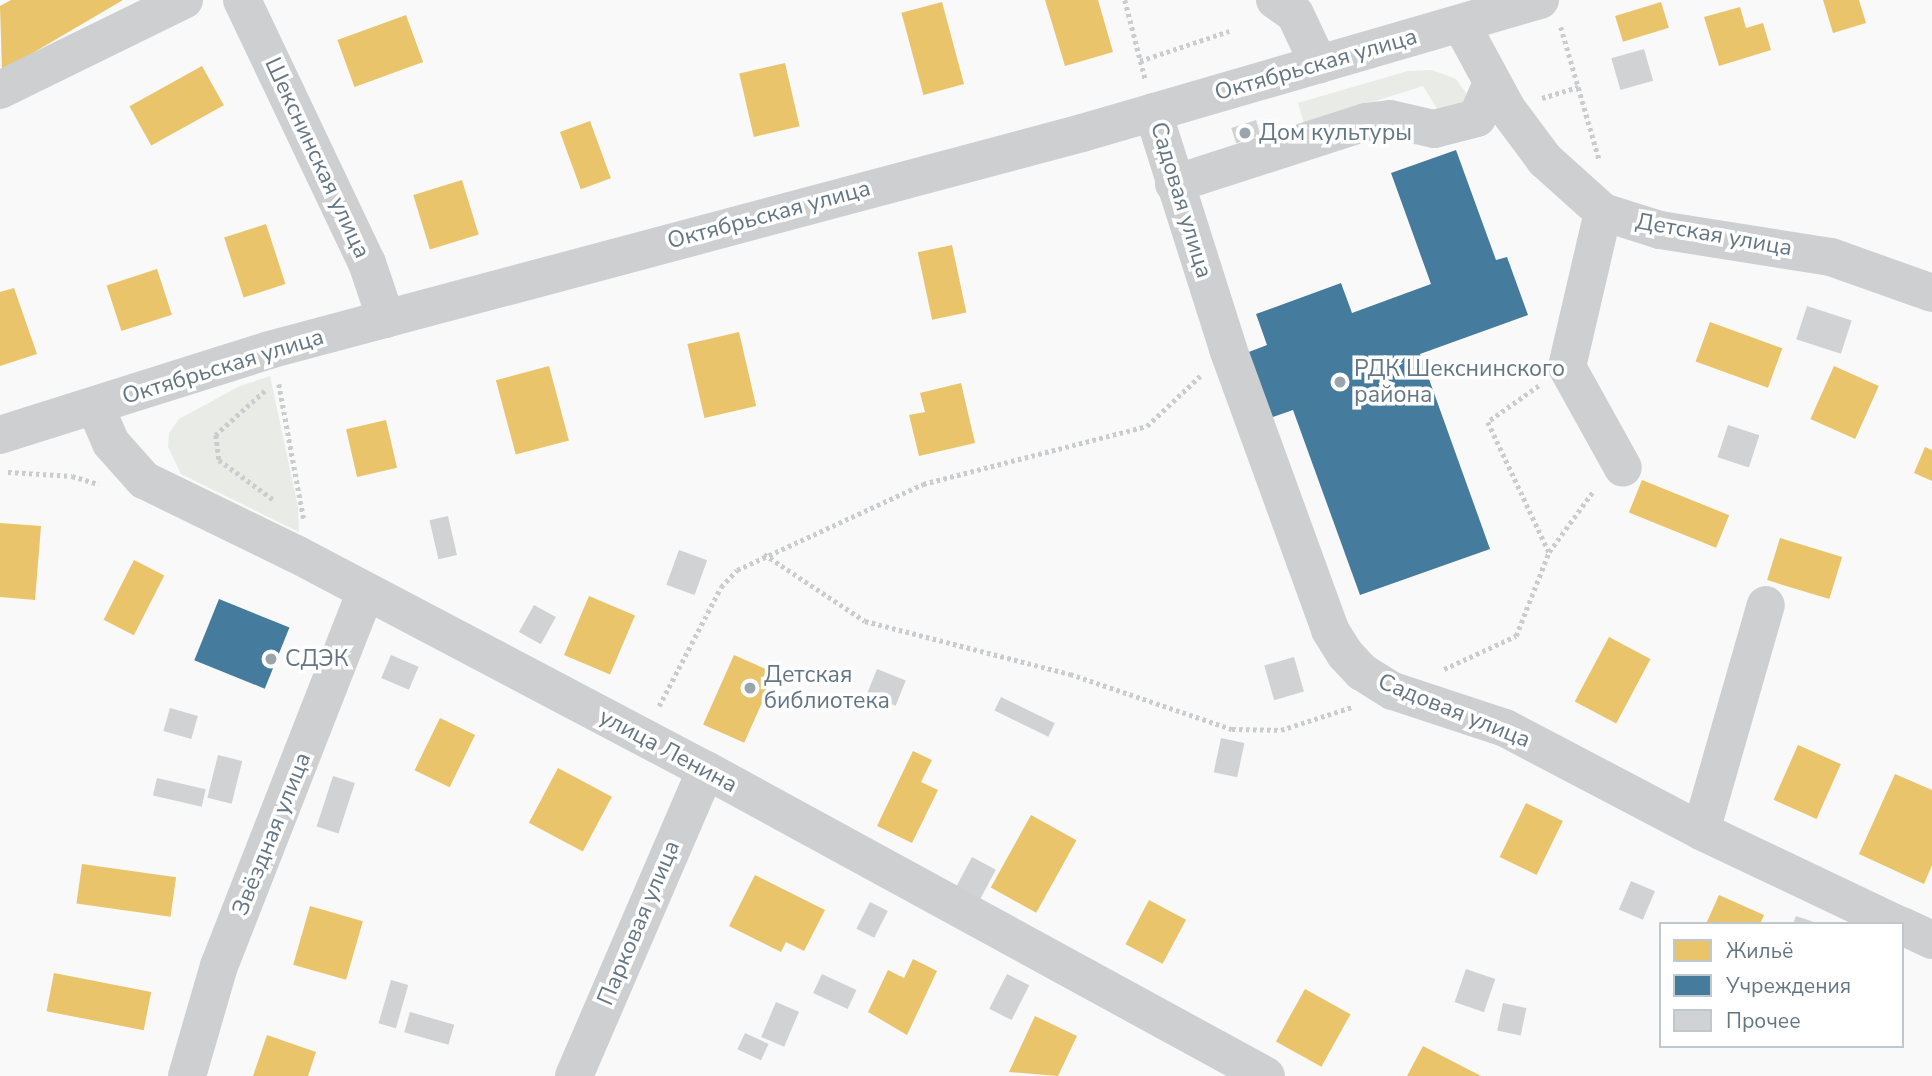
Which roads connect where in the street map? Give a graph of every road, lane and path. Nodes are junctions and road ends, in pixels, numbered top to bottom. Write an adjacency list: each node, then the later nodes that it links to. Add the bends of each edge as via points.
1 (184, 0): 12 (street)
2 (242, 0): 18 (street, Шекснинская улица, via 367,263)
3 (1125, 0): 8 (path)
4 (1275, 0): 9 (street, via 1295,14)
5 (1550, 9): 6 (street, Октябрьская улица); 11 (path)
6 (1461, 24): 9 (street, Октябрьская улица); 10 (street, Детская улица)
7 (1229, 31): 8 (path)
8 (1140, 61): 13 (path)
9 (1319, 65): 13 (street, Октябрьская улица)
10 (1492, 83): 15 (street, via 1477,118 1434,130 1390,119 1366,122); 16 (street, Детская улица, via 1545,160)
11 (1578, 87): 14 (path); 16 (path, via 1608,188)
12 (0, 90)
13 (1150, 99): 15 (street, Садовая улица); 18 (street, Октябрьская улица)
14 (1530, 102)
15 (1174, 184): 19 (street, Садовая улица)
16 (1604, 212): 17 (street, Детская улица, via 1660,230 1831,257); 20 (street)
17 (1932, 293)
18 (386, 319): 21 (street, Октябрьская улица)
19 (1228, 349): 28 (path, via 1147,426 923,484); 31 (street, Садовая улица, via 1330,630 1362,672)
20 (1567, 367): 23 (street); 27 (path, via 1488,422)
21 (94, 406): 22 (street, Октябрьская улица); 26 (street, улица Ленина, via 111,443 144,480)
22 (0, 435)
23 (1620, 463): 27 (path)
24 (284, 507): 26 (path, via 219,460 216,435 278,376)
25 (294, 515): 26 (path)
26 (300, 538): 29 (street, улица Ленина)
27 (1549, 551): 31 (path, via 1516,636)
28 (764, 554): 31 (path, via 865,621 1070,674 1232,729 1281,730); 32 (path, via 737,570 721,587)
29 (365, 594): 32 (street, улица Ленина); 38 (street, Звёздная улица, via 219,966)
30 (1766, 605): 34 (street)
31 (1393, 691): 34 (street, Садовая улица, via 1505,728)
32 (643, 737): 33 (street, улица Ленина)
33 (706, 770): 39 (street, Парковая улица); 40 (street, улица Ленина)
34 (1701, 831): 35 (street, Садовая улица)
35 (1893, 922)
36 (1904, 927): 37 (street)
37 (1932, 940)
38 (187, 1076)
39 (574, 1076)
40 (1266, 1076)

